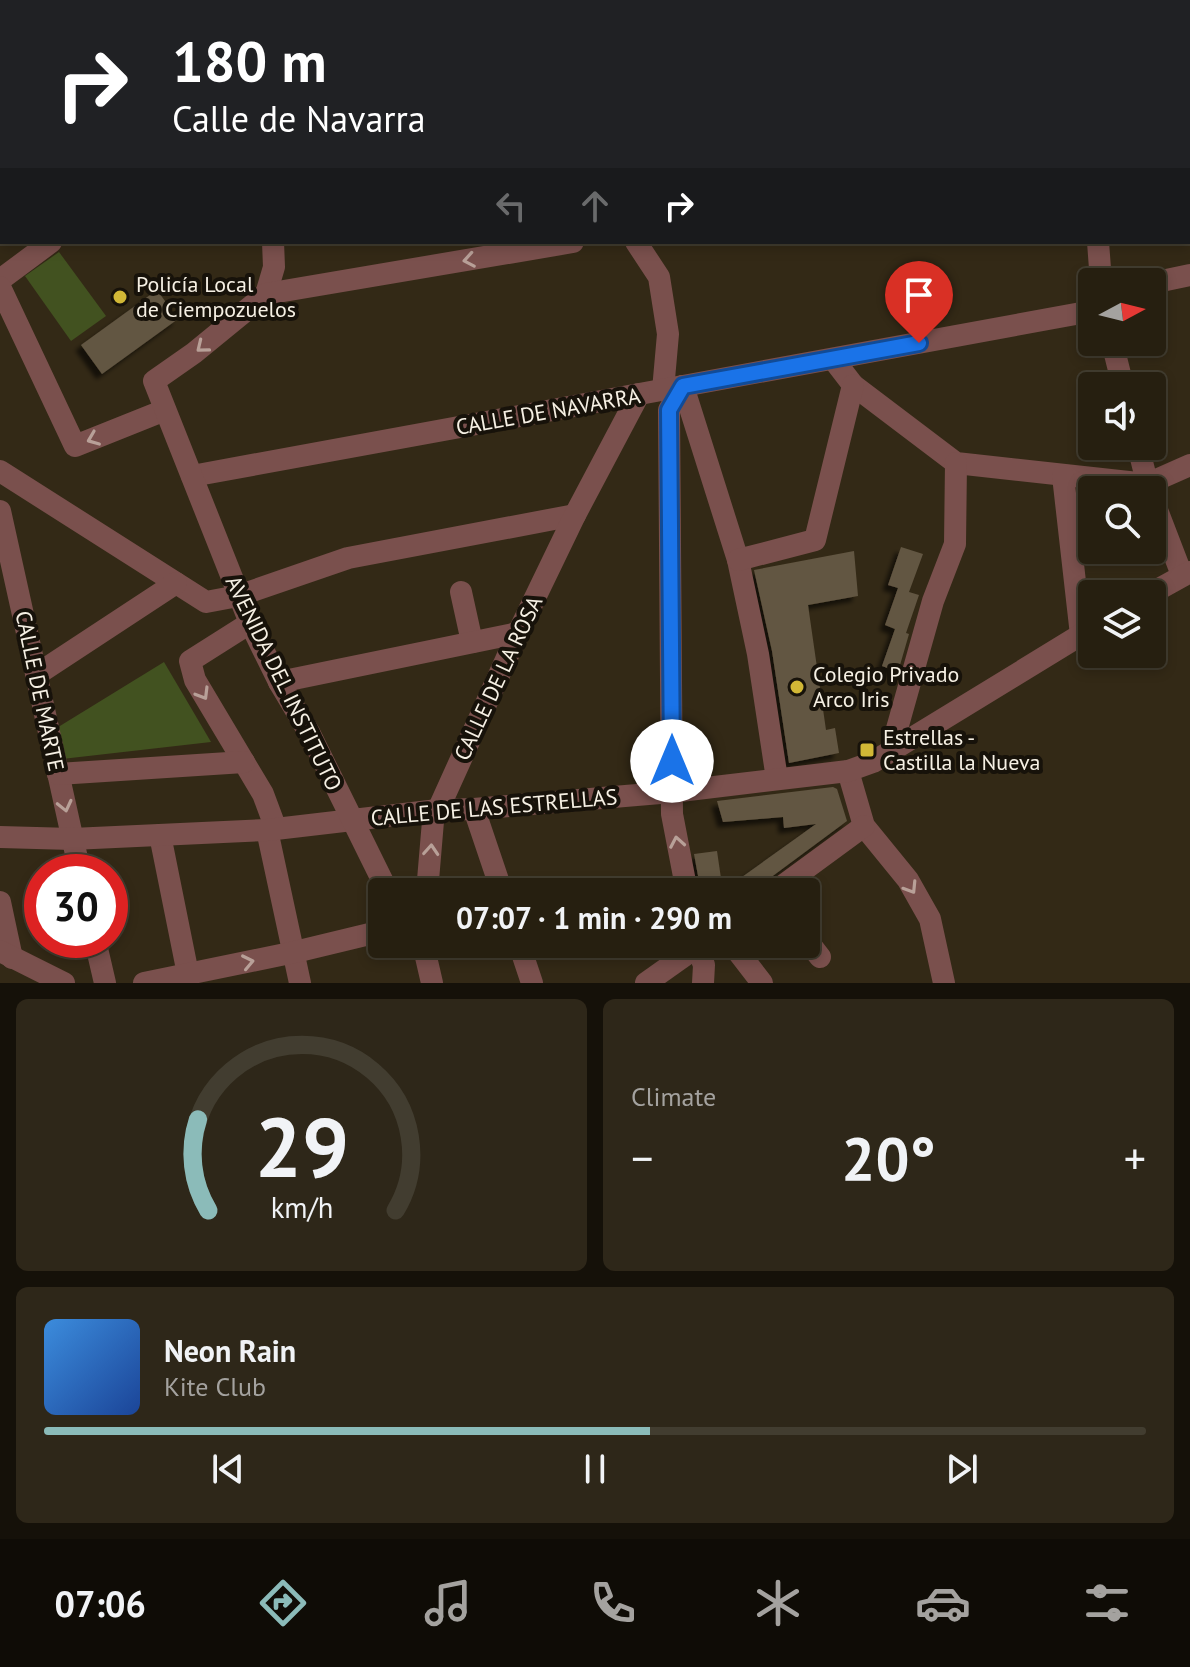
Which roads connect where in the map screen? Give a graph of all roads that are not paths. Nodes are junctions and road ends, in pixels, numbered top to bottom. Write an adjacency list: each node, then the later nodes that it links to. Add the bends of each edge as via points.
1 (49, 244): 9 (street)
2 (273, 244): 10 (street, via 274,267)
3 (561, 244): 10 (street, one-way to 10)
4 (637, 244): 14 (street, via 659,277)
5 (1098, 244): 6 (street)
6 (1100, 268)
7 (1190, 275): 8 (street)
8 (1166, 280)
9 (1, 291): 16 (street, one-way to 9, via 75,446)
10 (266, 294): 16 (street, AVENIDA DEL INSTITUTO, one-way to 16, via 154,381)
11 (1078, 314): 12 (street, CALLE DE NAVARRA)
12 (833, 359): 13 (street); 14 (street, CALLE DE NAVARRA)
13 (853, 385): 19 (street); 29 (street, via 815,540)
14 (673, 388): 15 (street, CALLE DE NAVARRA); 17 (street); 18 (street)
15 (639, 394): 22 (street, CALLE DE NAVARRA); 27 (street, CALLE DE LA ROSA)
16 (165, 410): 22 (street, AVENIDA DEL INSTITUTO)
17 (704, 452): 18 (street); 29 (street)
18 (670, 457): 47 (street)
19 (956, 463): 23 (street); 42 (street, via 955,544 933,601)
20 (1190, 465): 25 (street)
21 (0, 471): 32 (street)
22 (192, 476): 35 (street, AVENIDA DEL INSTITUTO)
23 (1063, 476): 24 (street); 31 (street)
24 (1078, 478)
25 (1166, 480)
26 (0, 511): 40 (street, CALLE DE MARTE)
27 (575, 515): 35 (street, via 348,558); 37 (street, CALLE DE LA ROSA)
28 (1166, 529): 30 (street)
29 (738, 560): 46 (street)
30 (1186, 574): 33 (street)
31 (1078, 580)
32 (176, 583): 35 (street, via 206,602); 40 (street)
33 (1166, 585)
34 (461, 592): 39 (street)
35 (238, 596): 36 (street, AVENIDA DEL INSTITUTO)
36 (250, 623): 41 (street, AVENIDA DEL INSTITUTO); 43 (street, one-way to 43, via 190,661 195,680)
37 (518, 633): 39 (street); 49 (street, CALLE DE LA ROSA)
38 (1078, 636): 42 (street, CALLE DE LAS ESTRELLAS)
39 (472, 642): 41 (street)
40 (36, 675): 45 (street, CALLE DE MARTE)
41 (279, 682): 50 (street, AVENIDA DEL INSTITUTO)
42 (891, 750): 44 (street, CALLE DE LAS ESTRELLAS)
43 (244, 762): 45 (street); 52 (street, via 263,794)
44 (848, 771): 46 (street, CALLE DE LAS ESTRELLAS); 51 (street)
45 (58, 774): 55 (street, CALLE DE MARTE, one-way to 55)
46 (777, 779): 47 (street, CALLE DE LAS ESTRELLAS)
47 (672, 792): 48 (street, CALLE DE LAS ESTRELLAS); 60 (street, one-way to 47)
48 (474, 809): 49 (street, CALLE DE LAS ESTRELLAS); 59 (street)
49 (438, 810): 50 (street, CALLE DE LAS ESTRELLAS); 58 (street, CALLE DE LA ROSA, one-way to 49)
50 (352, 819): 52 (street, CALLE DE LAS ESTRELLAS); 57 (street, AVENIDA DEL INSTITUTO)
51 (864, 826): 61 (street); 82 (street, one-way to 82, via 908,880 930,919)
52 (272, 830): 53 (street, CALLE DE LAS ESTRELLAS); 64 (street)
53 (160, 835): 55 (street, CALLE DE LAS ESTRELLAS); 72 (street)
54 (0, 837): 55 (street, CALLE DE LAS ESTRELLAS)
55 (72, 839): 56 (street, CALLE DE MARTE)
56 (76, 854)
57 (381, 878)
58 (428, 878)
59 (497, 878)
60 (684, 878)
61 (793, 878)
62 (0, 902): 65 (street)
63 (368, 934): 64 (street)
64 (295, 952): 72 (street, one-way to 64); 76 (street)
65 (6, 954): 73 (street)
66 (99, 958): 74 (street)
67 (425, 958): 77 (street)
68 (524, 958): 78 (street)
69 (680, 958): 79 (street)
70 (702, 958): 80 (street)
71 (743, 958): 81 (street)
72 (188, 974): 75 (street)
73 (64, 983)
74 (105, 983)
75 (144, 983)
76 (300, 983)
77 (432, 983)
78 (532, 983)
79 (646, 983)
80 (703, 983)
81 (762, 983)
82 (944, 983)

